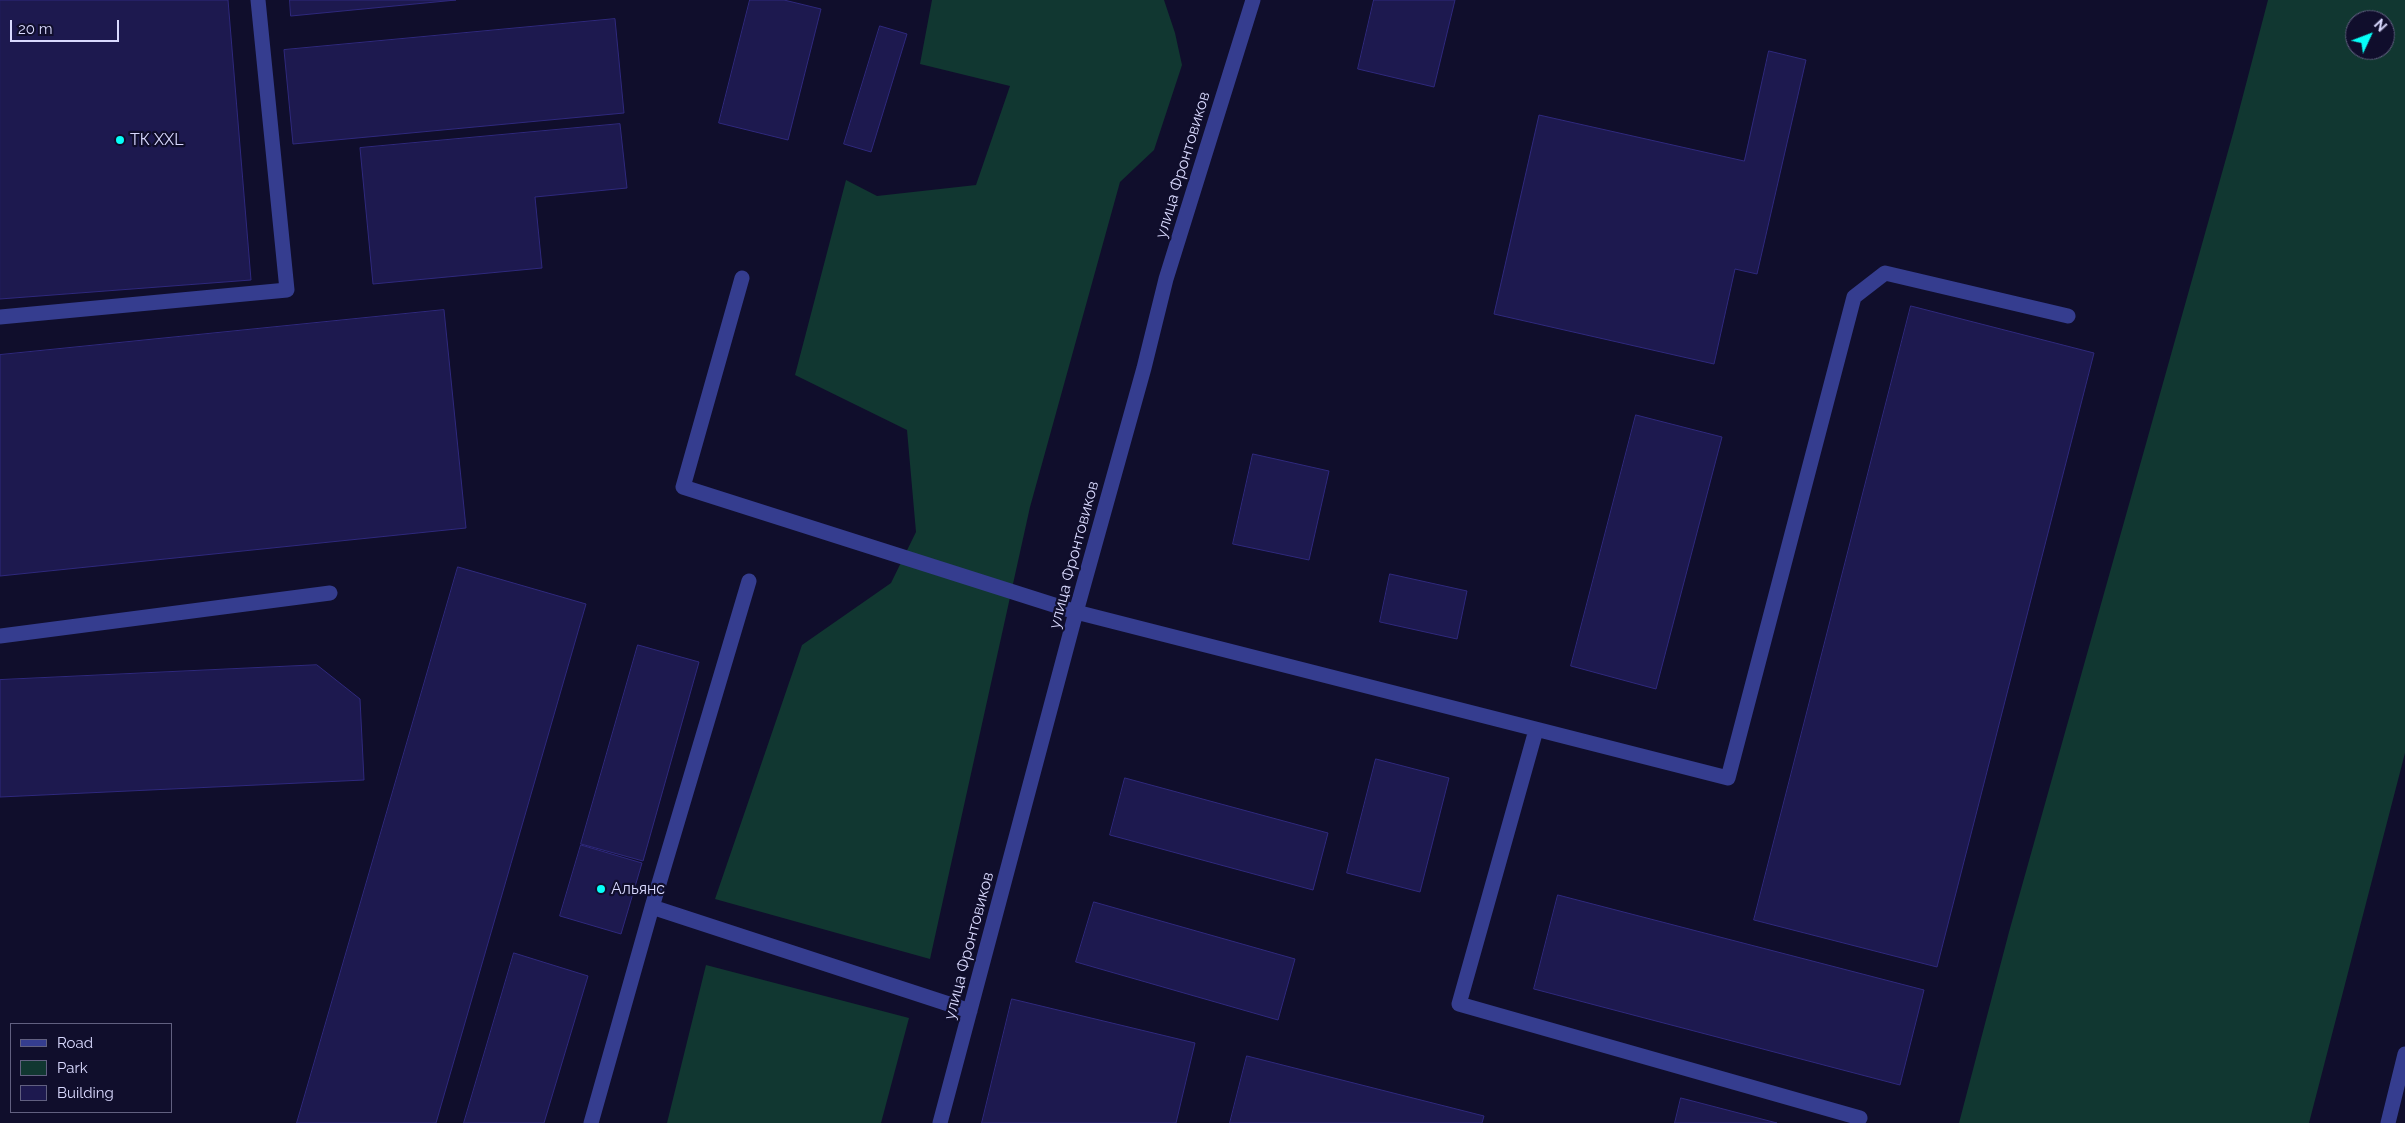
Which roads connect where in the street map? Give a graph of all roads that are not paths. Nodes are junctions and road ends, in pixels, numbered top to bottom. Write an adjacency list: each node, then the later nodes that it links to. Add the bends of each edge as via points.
1 (258, 0): 5 (street, via 287,290)
2 (1253, 0): 8 (street, улица Фронтовиков, via 1166,279)
3 (742, 278): 8 (street, via 683,487)
4 (2068, 316): 10 (street, via 1885,272 1854,297 1728,778)
5 (0, 317)
6 (749, 581): 11 (street)
7 (330, 593): 9 (street)
8 (1076, 612): 10 (street); 12 (street, улица Фронтовиков)
9 (0, 636)
10 (1536, 730): 14 (street, via 1459,1004)
11 (652, 907): 12 (street); 15 (street)
12 (970, 1011): 16 (street, улица Фронтовиков)
13 (2405, 1054): 17 (street)
14 (1860, 1118)
15 (591, 1123)
16 (940, 1123)
17 (2388, 1123)

